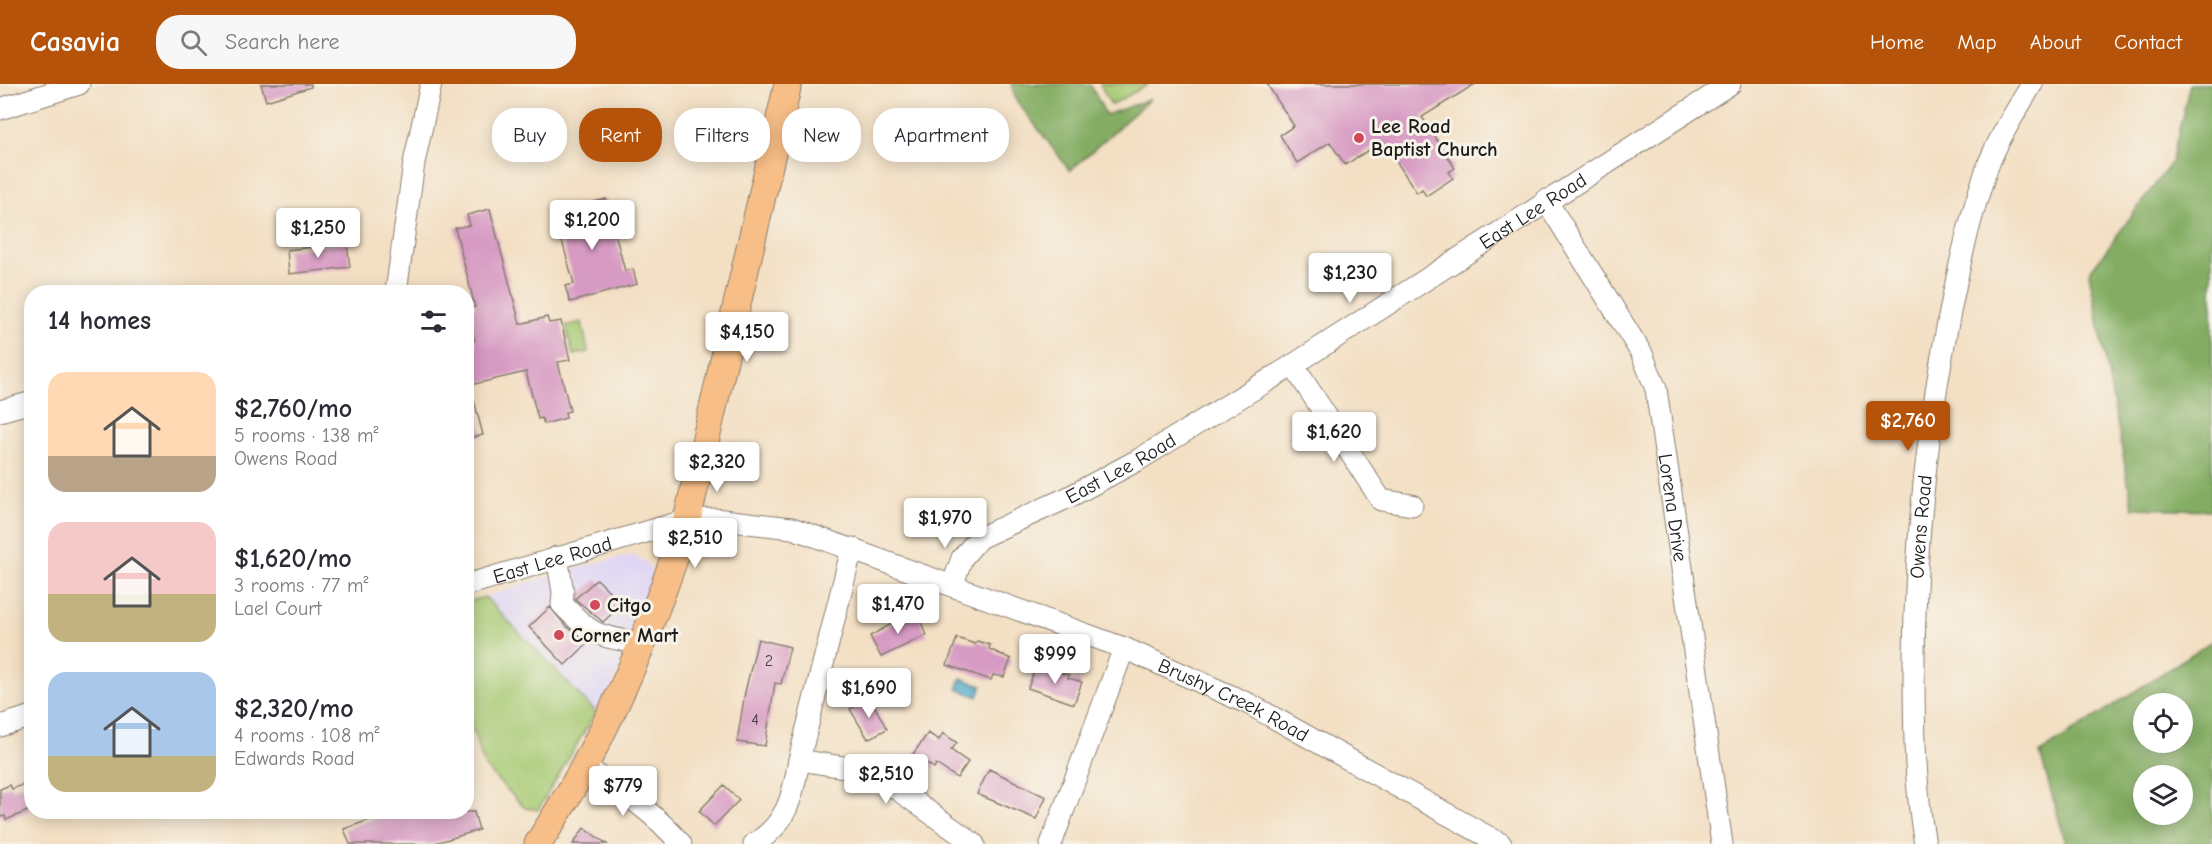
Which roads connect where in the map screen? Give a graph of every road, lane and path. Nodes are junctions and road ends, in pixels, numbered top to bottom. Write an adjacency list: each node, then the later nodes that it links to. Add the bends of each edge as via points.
1 (79, 84): 6 (street)
2 (431, 84): 8 (street, via 414,163)
3 (788, 84): 13 (main road)
4 (1730, 84): 7 (street, East Lee Road)
5 (2032, 84): 31 (street, Owens Road, via 1988,165 1969,224 1932,412 1920,513 1915,611 1916,762)
6 (0, 109)
7 (1546, 200): 9 (street, East Lee Road); 30 (street, Lorena Drive, via 1642,354 1656,388)
8 (397, 285)
9 (1293, 365): 12 (street, via 1381,500); 17 (street, East Lee Road, via 1108,477 980,538 962,558)
10 (24, 404): 11 (street)
11 (0, 411)
12 (1412, 505)
13 (687, 520): 14 (street, East Lee Road, via 714,519 792,528); 15 (street, East Lee Road); 18 (main road)
14 (852, 548): 17 (street, East Lee Road); 22 (street)
15 (557, 557): 16 (street, East Lee Road); 18 (street, via 562,604 584,627 595,635)
16 (474, 583)
17 (952, 586): 19 (street, Brushy Creek Road)
18 (643, 644): 23 (main road)
19 (1124, 648): 28 (street); 29 (street, Brushy Creek Road, via 1249,704)
20 (24, 718): 21 (street)
21 (0, 726)
22 (799, 760): 26 (street, via 793,795 784,816); 27 (street, via 850,768 891,785)
23 (585, 767): 24 (main road); 25 (street, via 658,820)
24 (538, 844)
25 (681, 844)
26 (753, 844)
27 (974, 844)
28 (1051, 844)
29 (1502, 844)
30 (1722, 844)
31 (1925, 844)

